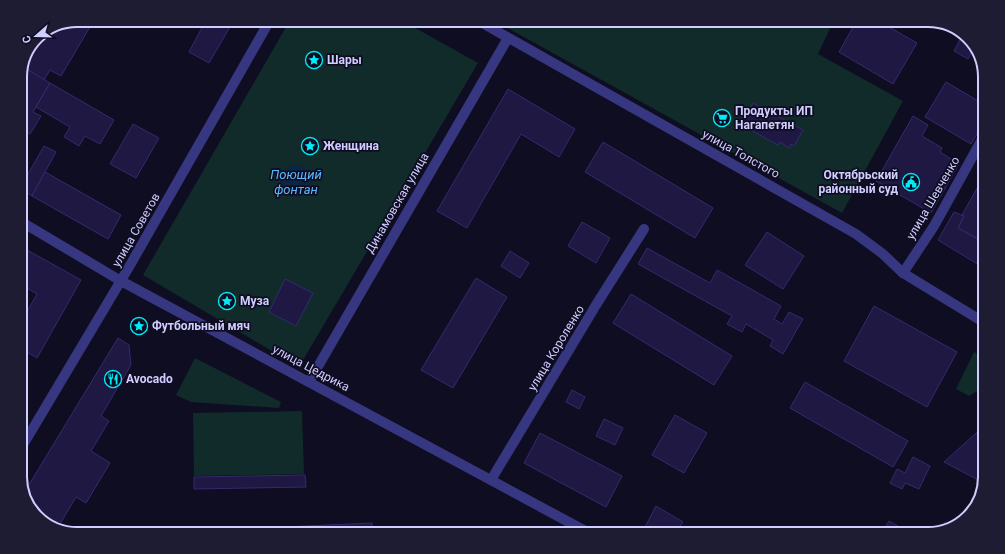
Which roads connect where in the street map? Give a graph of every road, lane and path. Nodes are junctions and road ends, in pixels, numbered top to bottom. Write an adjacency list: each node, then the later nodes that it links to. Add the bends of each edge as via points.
1 (266, 27): 8 (street, улица Советов)
2 (489, 27): 3 (street, улица Толстого)
3 (508, 38): 7 (street, улица Толстого, via 856,234); 10 (street, Динамовская улица)
4 (978, 147): 7 (street, улица Шевченко, via 934,226)
5 (27, 225): 8 (street, улица Цедрика)
6 (644, 230): 12 (street, улица Короленко)
7 (903, 273): 9 (street, улица Толстого)
8 (121, 281): 10 (street, улица Цедрика); 11 (street, улица Советов)
9 (978, 319)
10 (309, 382): 12 (street, улица Цедрика)
11 (27, 438)
12 (491, 480): 13 (street, улица Цедрика)
13 (578, 527)

